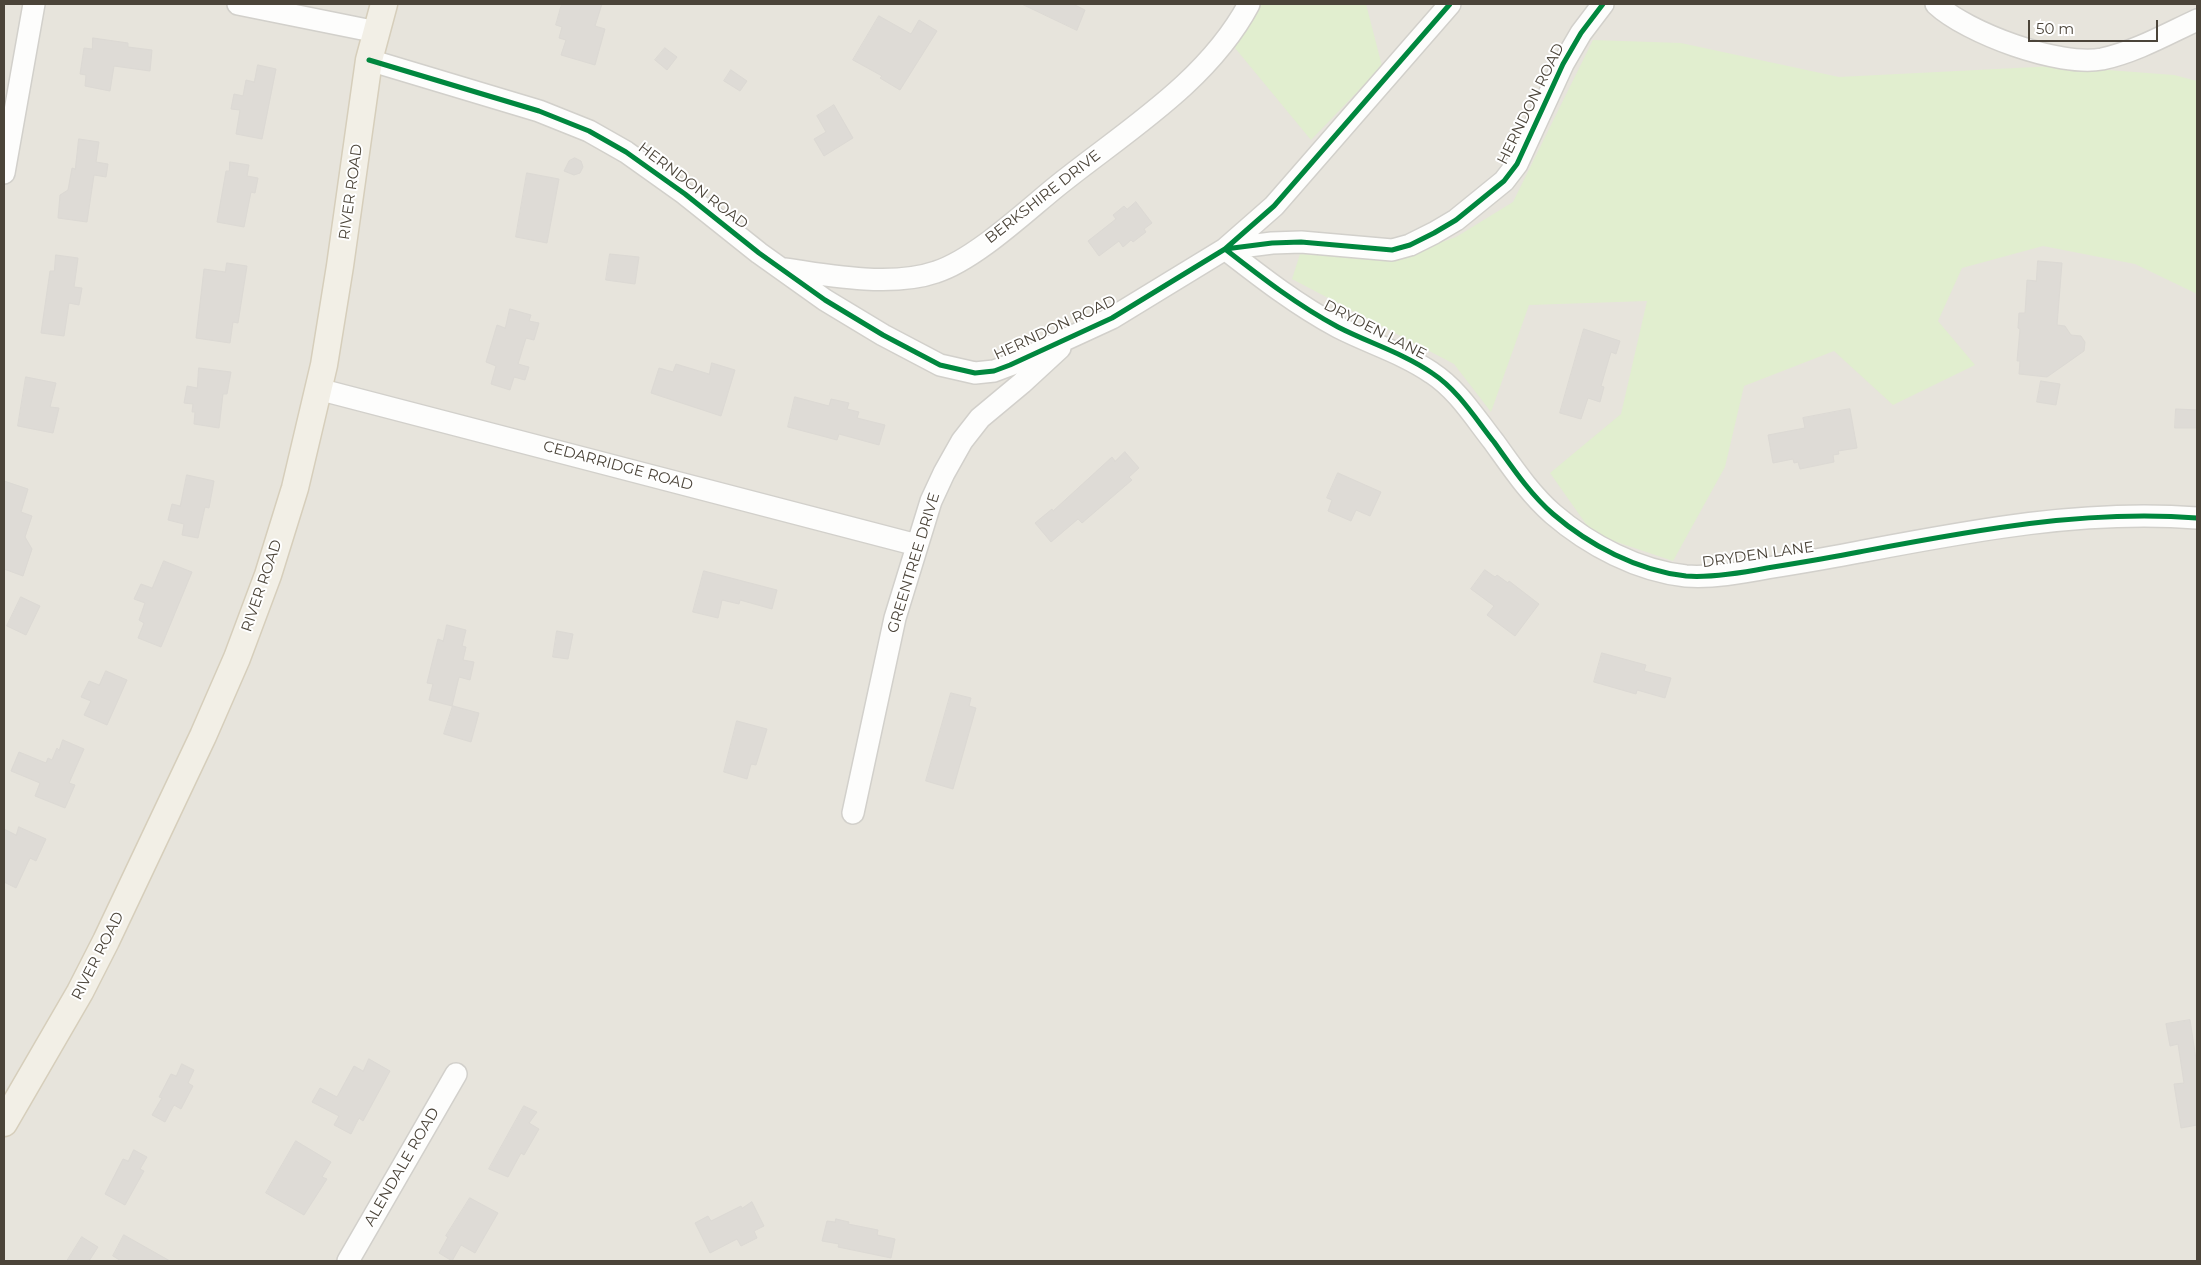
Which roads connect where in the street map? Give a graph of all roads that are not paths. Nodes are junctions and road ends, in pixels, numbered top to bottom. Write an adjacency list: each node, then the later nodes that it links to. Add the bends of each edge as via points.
1 (34, 4): 11 (street)
2 (238, 4): 9 (street)
3 (384, 4): 9 (main road, RIVER ROAD)
4 (1249, 4): 13 (street, BERKSHIRE DRIVE, via 1217,51 1185,84 954,265 927,274 875,280)
5 (1450, 4): 12 (street, via 1274,206)
6 (1603, 4): 12 (street, HERNDON ROAD, via 1563,64 1517,164 1504,181 1456,220 1426,237 1392,250 1301,242)
7 (1936, 4): 8 (street, via 1976,31 2067,59 2101,59 2133,49)
8 (2197, 20)
9 (377, 32): 10 (main road, RIVER ROAD)
10 (369, 60): 13 (street, HERNDON ROAD, via 531,109 589,131 626,152); 15 (main road, RIVER ROAD, via 340,266)
11 (4, 173)
12 (1225, 249): 14 (street, HERNDON ROAD, via 1112,318); 16 (street, DRYDEN LANE, via 1318,316 1431,372 1462,400 1552,513 1596,545 1639,565 1670,574 1714,576 1751,571 1992,528 2130,517)
13 (784, 269): 14 (street, HERNDON ROAD, via 825,300 883,335 940,365 961,371 994,371)
14 (1074, 334): 17 (street, GREENTREE DRIVE, via 985,413 962,441 931,501)
15 (318, 389): 17 (street, CEDARRIDGE ROAD); 20 (main road, RIVER ROAD, via 295,488 268,575 237,658 106,942)
16 (2197, 518)
17 (917, 545): 18 (street, GREENTREE DRIVE, via 895,618)
18 (852, 813)
19 (456, 1074): 21 (street, ALENDALE ROAD)
20 (4, 1123)
21 (348, 1261)

